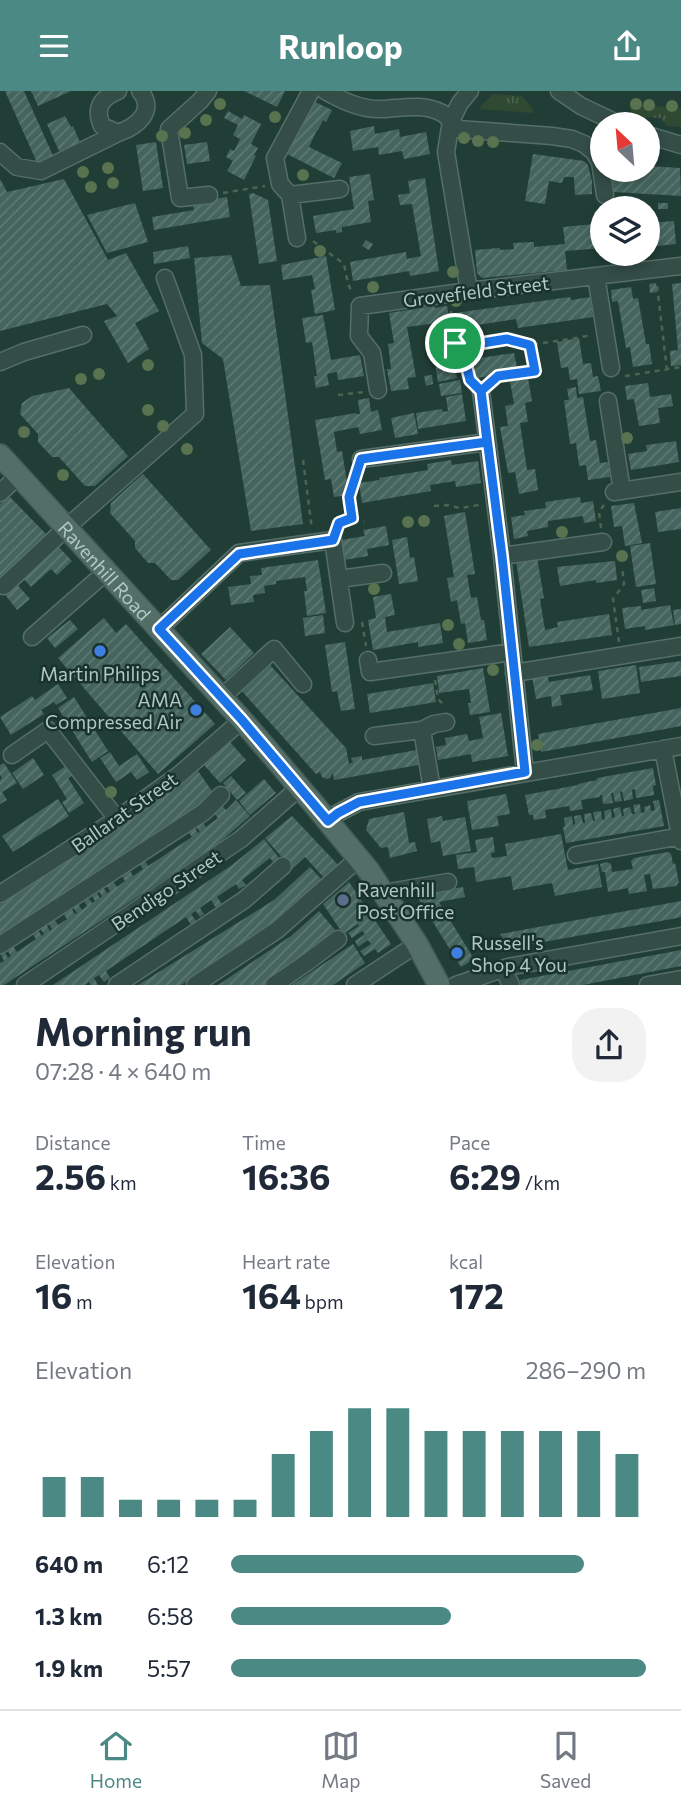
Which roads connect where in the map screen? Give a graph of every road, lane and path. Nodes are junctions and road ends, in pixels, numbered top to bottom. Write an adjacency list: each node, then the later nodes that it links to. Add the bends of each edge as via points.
1 (118, 91): 12 (street, via 102,99 98,118 102,127)
2 (140, 91): 9 (street, via 146,106)
3 (208, 91): 11 (street)
4 (311, 91): 17 (street, via 275,158)
5 (325, 91): 10 (street, via 357,106 422,107 444,113)
6 (470, 91): 10 (street)
7 (559, 91): 8 (street)
8 (594, 112)
9 (143, 118): 11 (street); 12 (street)
10 (451, 121): 19 (street, via 458,129 552,136 584,144 600,162); 25 (street, via 446,152)
11 (169, 129): 18 (street, via 180,198)
12 (118, 133): 15 (street, via 41,171 17,167)
13 (660, 139): 14 (street)
14 (681, 145)
15 (0, 152)
16 (340, 189): 17 (street)
17 (285, 190): 18 (path); 20 (street)
18 (209, 195)
19 (605, 195)
20 (297, 238): 27 (path, via 314,241 344,264)
21 (681, 266): 22 (street, Grovefield Street)
22 (655, 269): 23 (street, Grovefield Street); 36 (path)
23 (596, 276): 25 (street, Grovefield Street); 28 (street)
24 (165, 278): 54 (street, via 193,355 195,414)
25 (469, 291): 26 (street, Grovefield Street)
26 (448, 293): 27 (street, Grovefield Street); 30 (path)
27 (360, 306): 38 (street, via 359,336 372,353)
28 (606, 333): 31 (path); 37 (street)
29 (83, 335): 34 (street)
30 (455, 343): 31 (path, via 464,346 507,339); 32 (path)
31 (530, 345): 39 (path, via 535,371 498,376)
32 (456, 353): 33 (path); 39 (path)
33 (434, 355)
34 (0, 362)
35 (681, 367): 36 (path)
36 (667, 370): 37 (path)
37 (613, 373)
38 (378, 390): 40 (path)
39 (481, 391): 42 (street)
40 (338, 395)
41 (608, 401): 48 (street)
42 (487, 442): 44 (street); 50 (street)
43 (0, 455): 46 (main road, Ravenhill Road)
44 (361, 459): 52 (path, via 349,497)
45 (303, 460): 57 (path)
46 (19, 475): 49 (street); 54 (main road, Ravenhill Road)
47 (681, 482): 48 (street)
48 (618, 491): 56 (path, via 599,512)
49 (0, 493)
50 (495, 503): 51 (path); 58 (street)
51 (434, 506)
52 (352, 518): 53 (path); 55 (path, via 339,523)
53 (364, 522)
54 (66, 529): 60 (main road, Ravenhill Road); 63 (street)
55 (333, 540): 57 (street); 62 (street)
56 (603, 541): 58 (street)
57 (314, 542): 65 (street, via 239,554)
58 (502, 556): 68 (street)
59 (622, 566): 69 (path, via 624,584 613,599)
60 (106, 572): 65 (main road, Ravenhill Road); 66 (street)
61 (383, 573): 62 (street)
62 (339, 579): 64 (street)
63 (4, 586)
64 (345, 623): 70 (path, via 362,620)
65 (159, 629): 74 (main road, Ravenhill Road)
66 (32, 637)
67 (681, 646): 69 (street)
68 (512, 652): 71 (street); 72 (street)
69 (621, 656): 72 (street)
70 (368, 660): 71 (street, via 370,672)
71 (432, 663): 76 (path, via 438,699 447,708)
72 (514, 673): 82 (street)
73 (303, 684): 74 (street, via 274,649)
74 (221, 698): 75 (main road, Ravenhill Road)
75 (242, 720): 83 (main road, Ravenhill Road); 87 (street, Ballarat Street, via 180,774)
76 (446, 722): 77 (street)
77 (422, 730): 78 (street); 84 (street)
78 (374, 736)
79 (681, 746): 80 (street)
80 (663, 749): 82 (street); 85 (street)
81 (12, 755): 87 (street, via 48,730)
82 (525, 772): 84 (street)
83 (300, 787): 88 (main road, Ravenhill Road); 103 (street, Bendigo Street, via 241,839)
84 (432, 789): 88 (street, via 359,802)
85 (676, 793): 89 (street)
86 (221, 796): 99 (street, via 204,812)
87 (117, 819): 95 (street, Ballarat Street)
88 (328, 821): 91 (main road, Ravenhill Road)
89 (680, 838): 90 (street)
90 (576, 855)
91 (359, 858): 94 (main road, Ravenhill Road); 105 (street, via 278,930)
92 (283, 866): 104 (street, via 244,900)
93 (448, 882): 94 (street)
94 (383, 893): 98 (main road, Ravenhill Road)
95 (0, 894)
96 (681, 936): 100 (street)
97 (338, 939): 106 (street)
98 (417, 944): 101 (street); 108 (main road, Ravenhill Road)
99 (0, 945)
100 (503, 969): 109 (street); 110 (street)
101 (373, 979): 107 (street)
102 (681, 979): 111 (street)
103 (24, 985)
104 (117, 985)
105 (195, 985)
106 (274, 985)
107 (355, 985)
108 (439, 985)
109 (456, 985)
110 (511, 985)
111 (648, 985)

